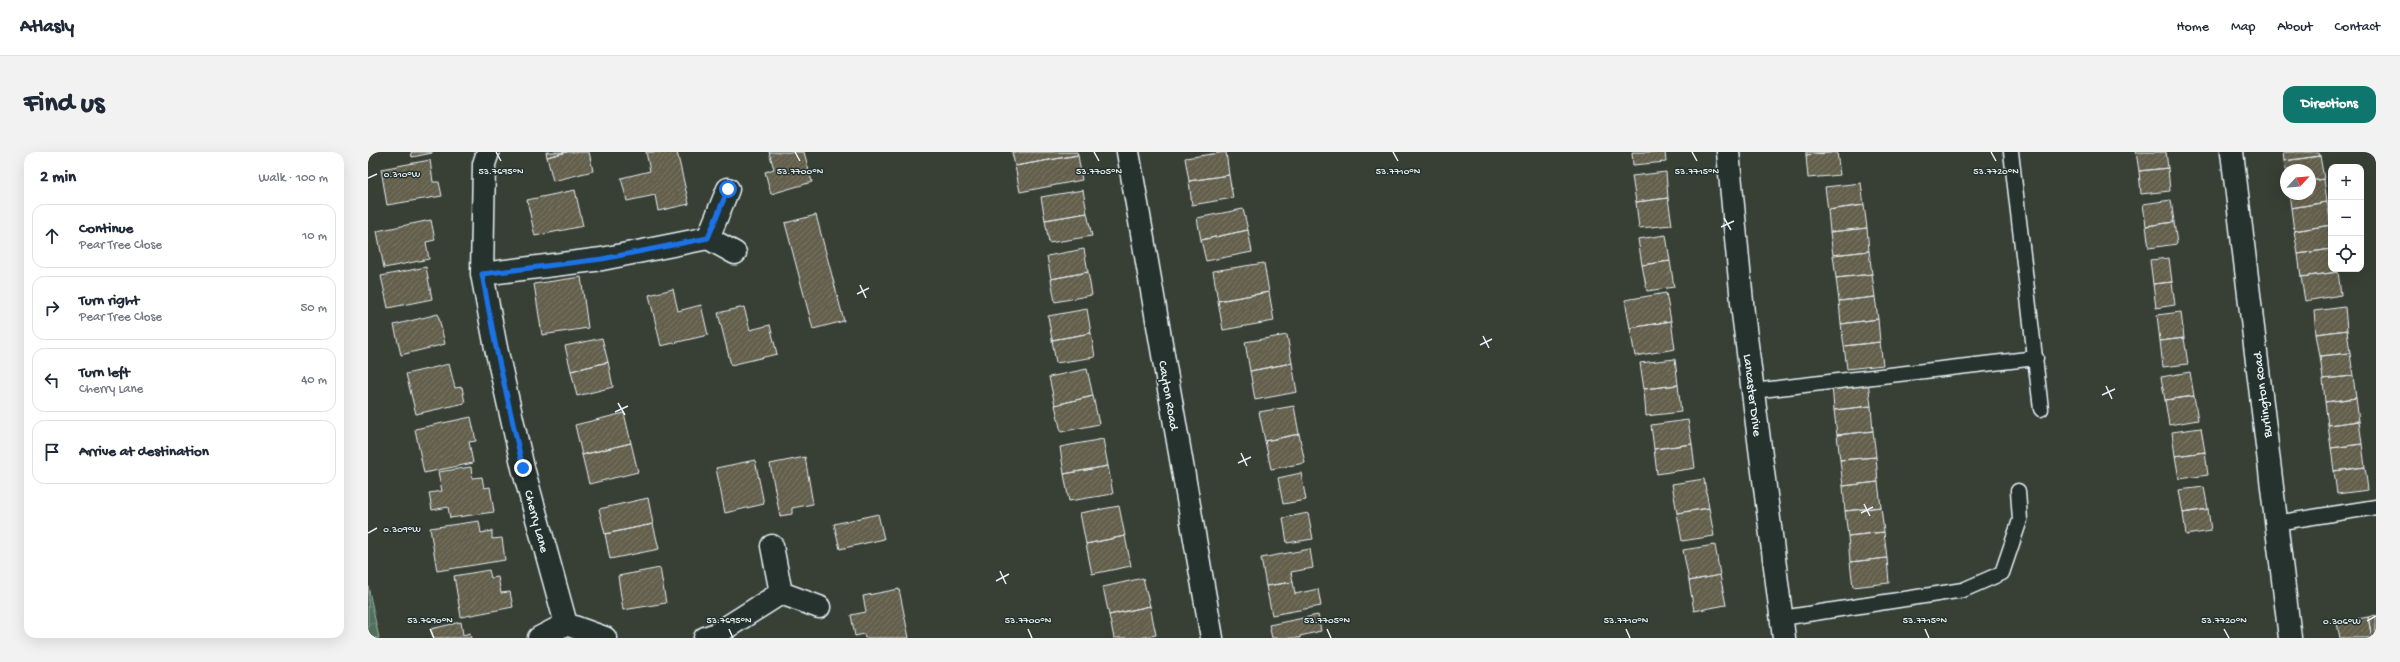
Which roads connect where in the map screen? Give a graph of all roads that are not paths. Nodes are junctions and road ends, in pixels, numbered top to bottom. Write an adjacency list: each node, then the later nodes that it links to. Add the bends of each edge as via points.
1 (488, 152): 9 (street, Cherry Lane, via 484,164)
2 (1128, 152): 24 (street, Cayton Road)
3 (1728, 152): 11 (street, Lancaster Drive)
4 (2011, 152): 10 (lane)
5 (2232, 152): 15 (street, Burlington Road)
6 (728, 189): 7 (street)
7 (708, 238): 8 (street); 9 (street, via 602,259)
8 (735, 253)
9 (482, 274): 19 (street, Cherry Lane, via 523,468)
10 (2036, 358): 11 (lane); 12 (lane)
11 (1753, 391): 20 (street, Lancaster Drive)
12 (2041, 409)
13 (2018, 491): 20 (lane, via 2020,520 2002,573 1963,590)
14 (2376, 507): 15 (lane)
15 (2276, 523): 25 (street, Burlington Road)
16 (772, 546): 17 (street)
17 (781, 593): 18 (street); 23 (street, via 716,634)
18 (819, 607)
19 (566, 624): 21 (street); 22 (street)
20 (1783, 628)
21 (539, 638)
22 (605, 638)
23 (705, 638)
24 (1212, 638)
25 (2290, 638)

